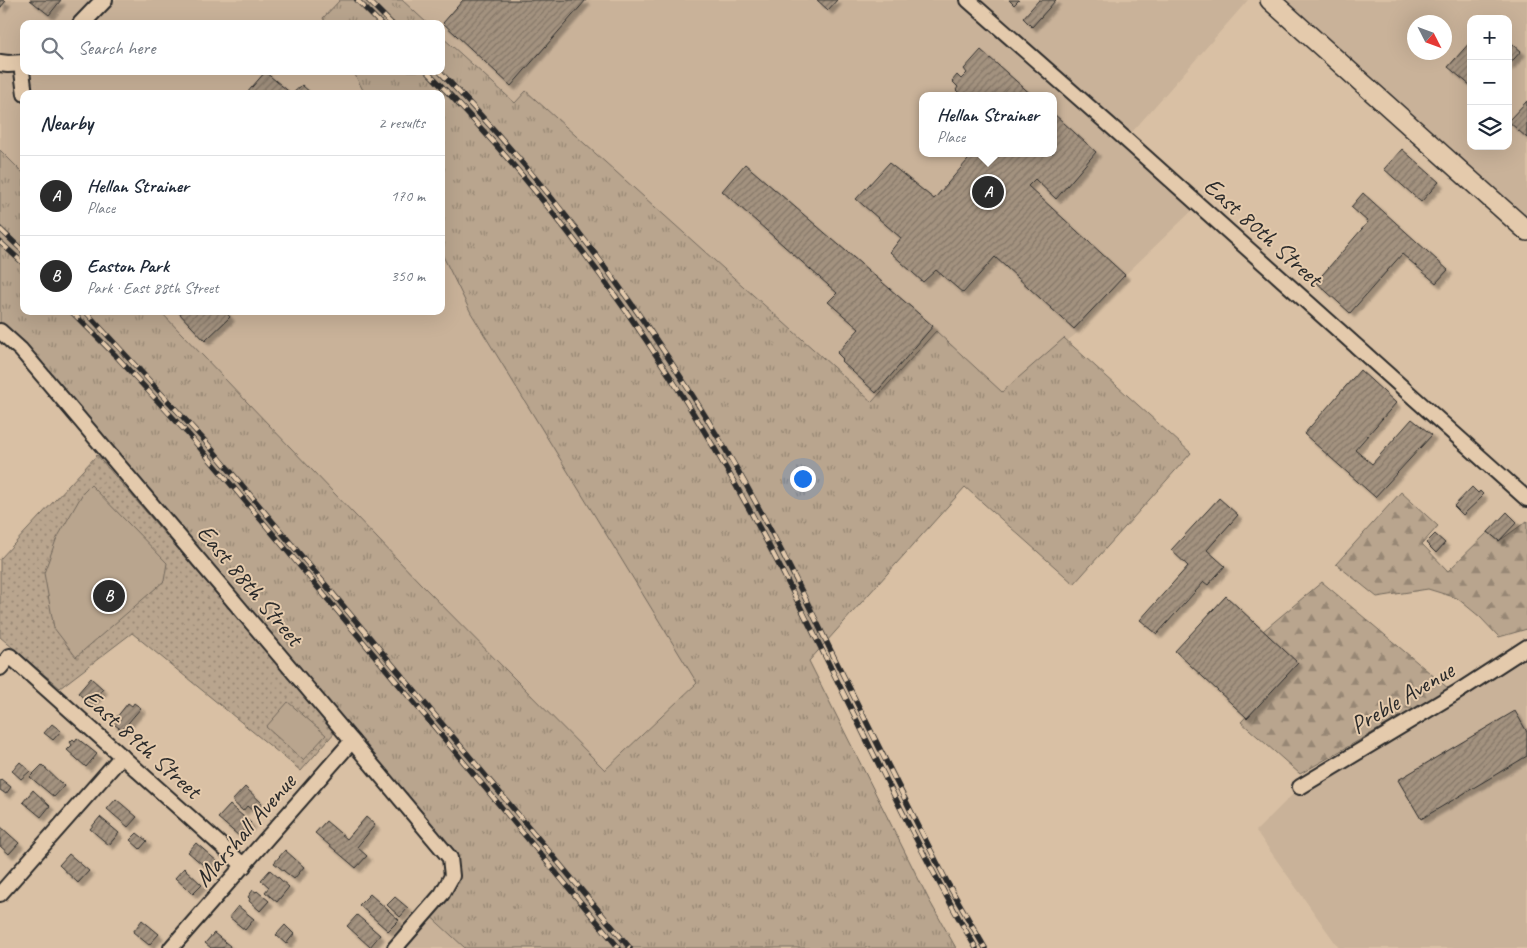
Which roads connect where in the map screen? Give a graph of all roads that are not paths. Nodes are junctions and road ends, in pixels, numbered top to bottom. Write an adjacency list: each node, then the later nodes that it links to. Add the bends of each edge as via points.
1 (104, 0): 4 (street)
2 (968, 0): 11 (street, East 80th Street)
3 (1270, 0): 9 (main road)
4 (86, 20)
5 (0, 63): 6 (street)
6 (20, 63)
7 (23, 75): 8 (street)
8 (25, 90)
9 (1527, 231)
10 (1, 332): 14 (street, East 88th Street, via 20,350)
11 (1527, 499)
12 (1527, 647): 16 (street, Preble Avenue)
13 (0, 668): 15 (street, East 89th Street, via 10,656)
14 (352, 740): 17 (street, Marshall Avenue); 20 (street, East 88th Street, via 450,858 452,876 442,894)
15 (122, 756): 17 (street, East 89th Street); 18 (street)
16 (1300, 787)
17 (244, 866): 19 (street, Marshall Avenue)
18 (0, 894)
19 (171, 948)
20 (395, 948)

